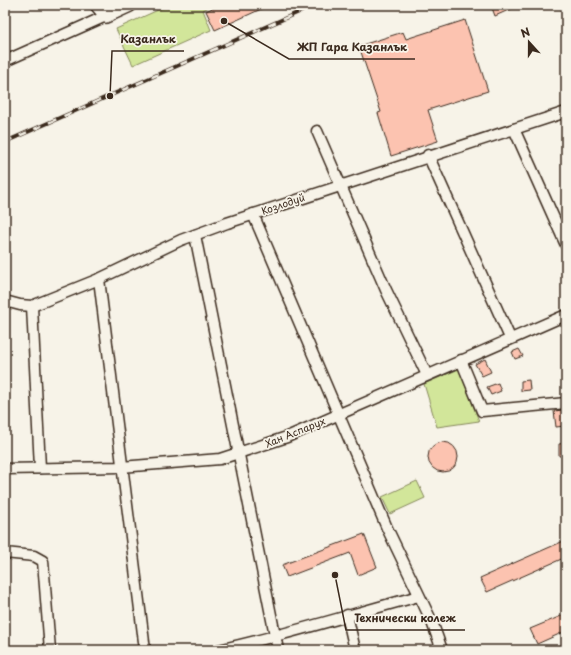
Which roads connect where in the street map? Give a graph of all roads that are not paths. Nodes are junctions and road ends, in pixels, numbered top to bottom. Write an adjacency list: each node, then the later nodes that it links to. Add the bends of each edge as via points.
1 (97, 5): 3 (street)
2 (130, 5): 3 (street)
3 (106, 16): 4 (street)
4 (5, 61)
5 (566, 112): 6 (street, Козлодуй)
6 (514, 129): 8 (street, Козлодуй); 12 (street)
7 (317, 131): 9 (street)
8 (428, 156): 9 (street, Козлодуй); 17 (street)
9 (339, 185): 10 (street, Козлодуй); 19 (street)
10 (253, 214): 11 (street, Козлодуй); 21 (street)
11 (195, 235): 13 (street, Козлодуй); 22 (street)
12 (566, 245)
13 (99, 279): 15 (street, Козлодуй); 23 (street)
14 (5, 301): 15 (street)
15 (32, 306): 24 (street)
16 (566, 315): 17 (street, Хан Аспарух)
17 (510, 338): 18 (street, Хан Аспарух)
18 (461, 360): 19 (street, Хан Аспарух); 20 (street, via 482,411)
19 (427, 375): 21 (street, Хан Аспарух)
20 (566, 403)
21 (339, 413): 22 (street, Хан Аспарух, via 287,437); 27 (street, via 387,528)
22 (238, 454): 23 (street, Хан Аспарух, via 220,459); 29 (street)
23 (121, 467): 24 (street, Хан Аспарух); 31 (street)
24 (40, 468): 25 (street, Хан Аспарух)
25 (5, 469)
26 (5, 553): 30 (street, via 34,556 43,561)
27 (419, 596): 28 (street); 35 (street)
28 (347, 615): 29 (street); 34 (street)
29 (275, 637): 32 (street); 33 (street)
30 (50, 650)
31 (145, 650)
32 (218, 650)
33 (278, 650)
34 (355, 650)
35 (442, 650)

